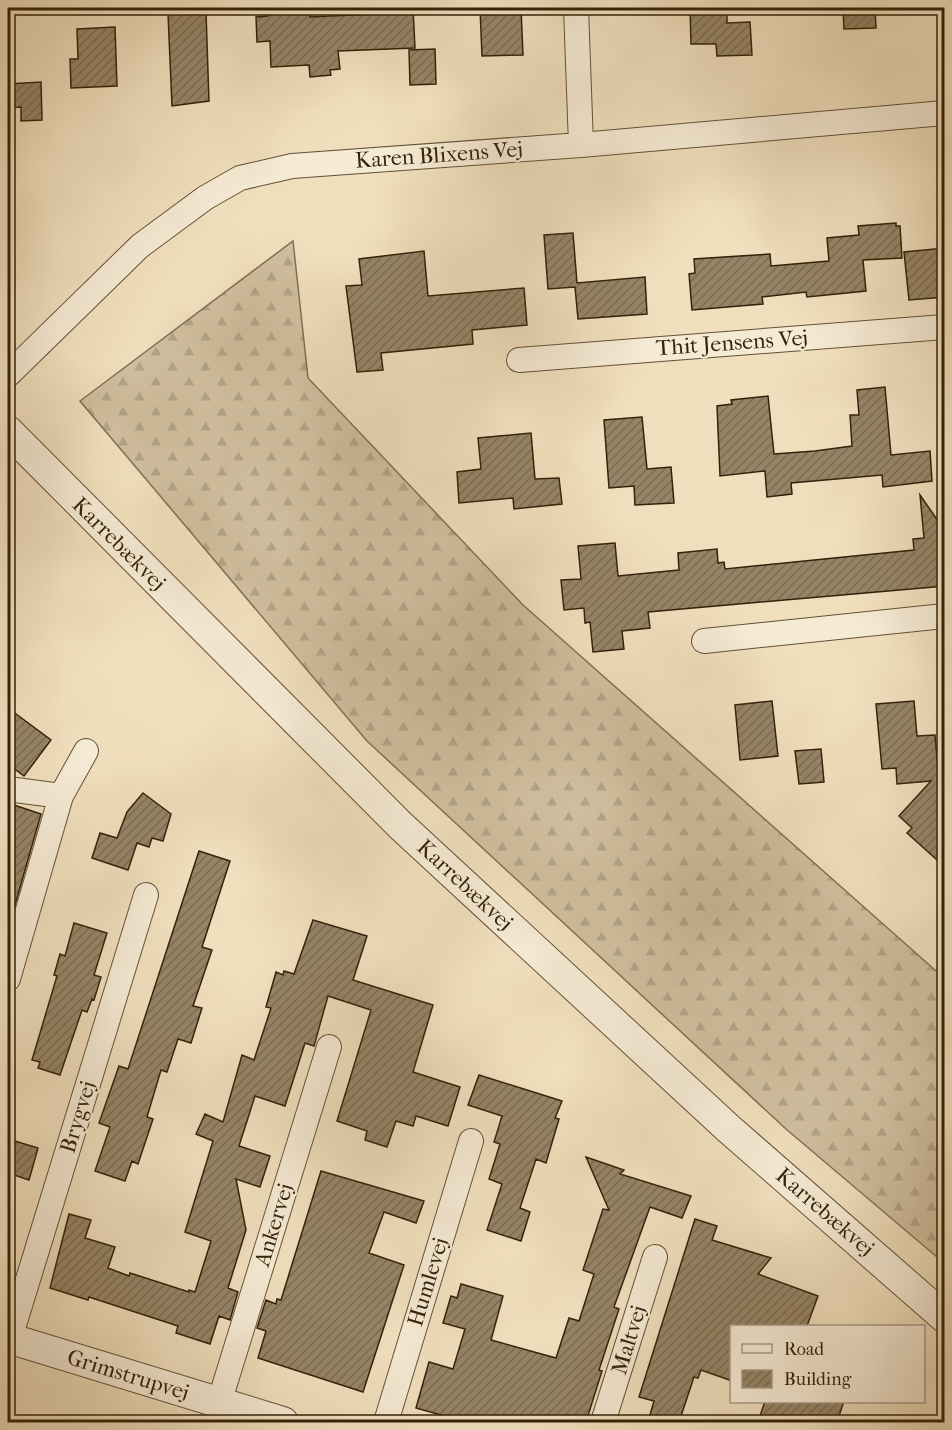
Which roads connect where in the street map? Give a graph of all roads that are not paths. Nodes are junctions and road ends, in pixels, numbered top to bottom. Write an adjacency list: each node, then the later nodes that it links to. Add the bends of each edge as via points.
1 (576, 8): 3 (street)
2 (945, 113): 3 (street, Karen Blixens Vej)
3 (581, 145): 6 (street, Karen Blixens Vej, via 292,166 240,178 205,198 140,246)
4 (945, 327): 5 (street, Thit Jensens Vej)
5 (519, 360)
6 (8, 375)
7 (8, 431): 18 (street, Karrebækvej, via 400,825 729,1129)
8 (945, 616): 9 (street)
9 (704, 641)
10 (86, 751): 12 (street)
11 (8, 789): 12 (street)
12 (61, 796): 14 (street)
13 (146, 895): 19 (street, Brygvej)
14 (8, 979)
15 (329, 1047): 20 (street, Ankervej)
16 (471, 1140): 22 (street, Humlevej)
17 (655, 1257): 23 (street, Maltvej)
18 (945, 1317)
19 (9, 1338): 20 (street, Grimstrupvej)
20 (219, 1403): 21 (street, Grimstrupvej)
21 (283, 1422)
22 (386, 1422)
23 (603, 1422)

